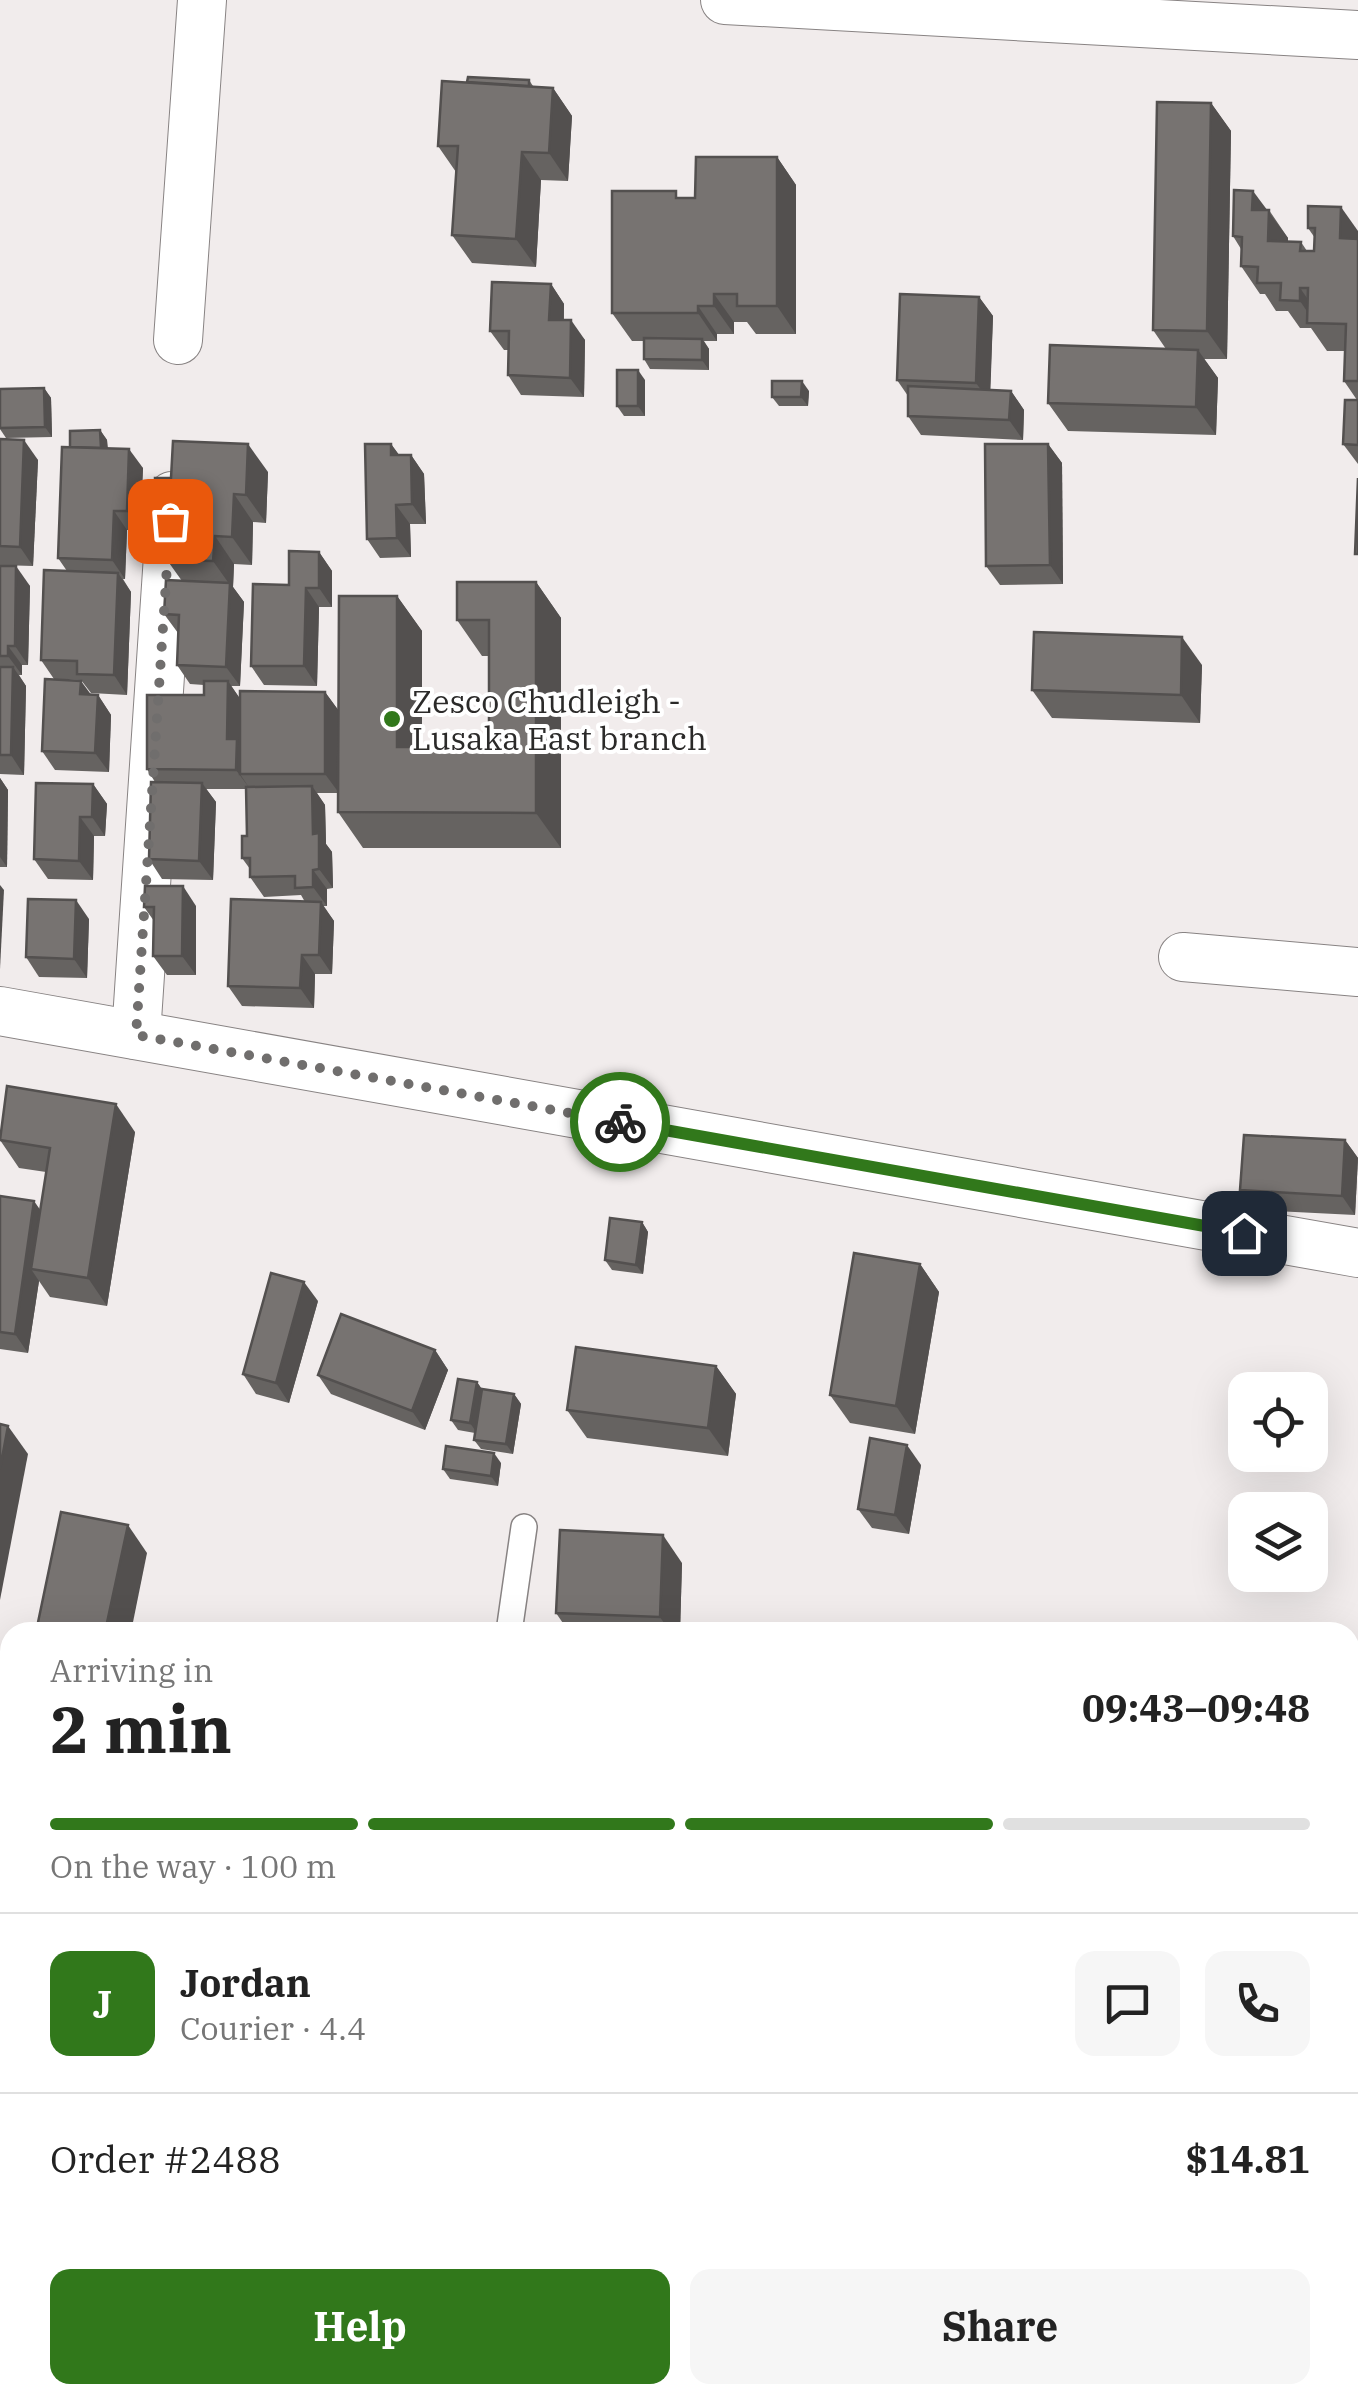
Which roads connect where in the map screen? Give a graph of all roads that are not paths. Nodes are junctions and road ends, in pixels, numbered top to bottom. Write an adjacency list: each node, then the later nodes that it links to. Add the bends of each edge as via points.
1 (202, 0): 4 (street)
2 (725, 0): 3 (street)
3 (1358, 36)
4 (178, 340)
5 (174, 462): 9 (street)
6 (1184, 957): 7 (street)
7 (1358, 972)
8 (0, 1011): 9 (street)
9 (136, 1035): 10 (street)
10 (1358, 1253)
11 (524, 1527): 12 (lane)
12 (510, 1622)

